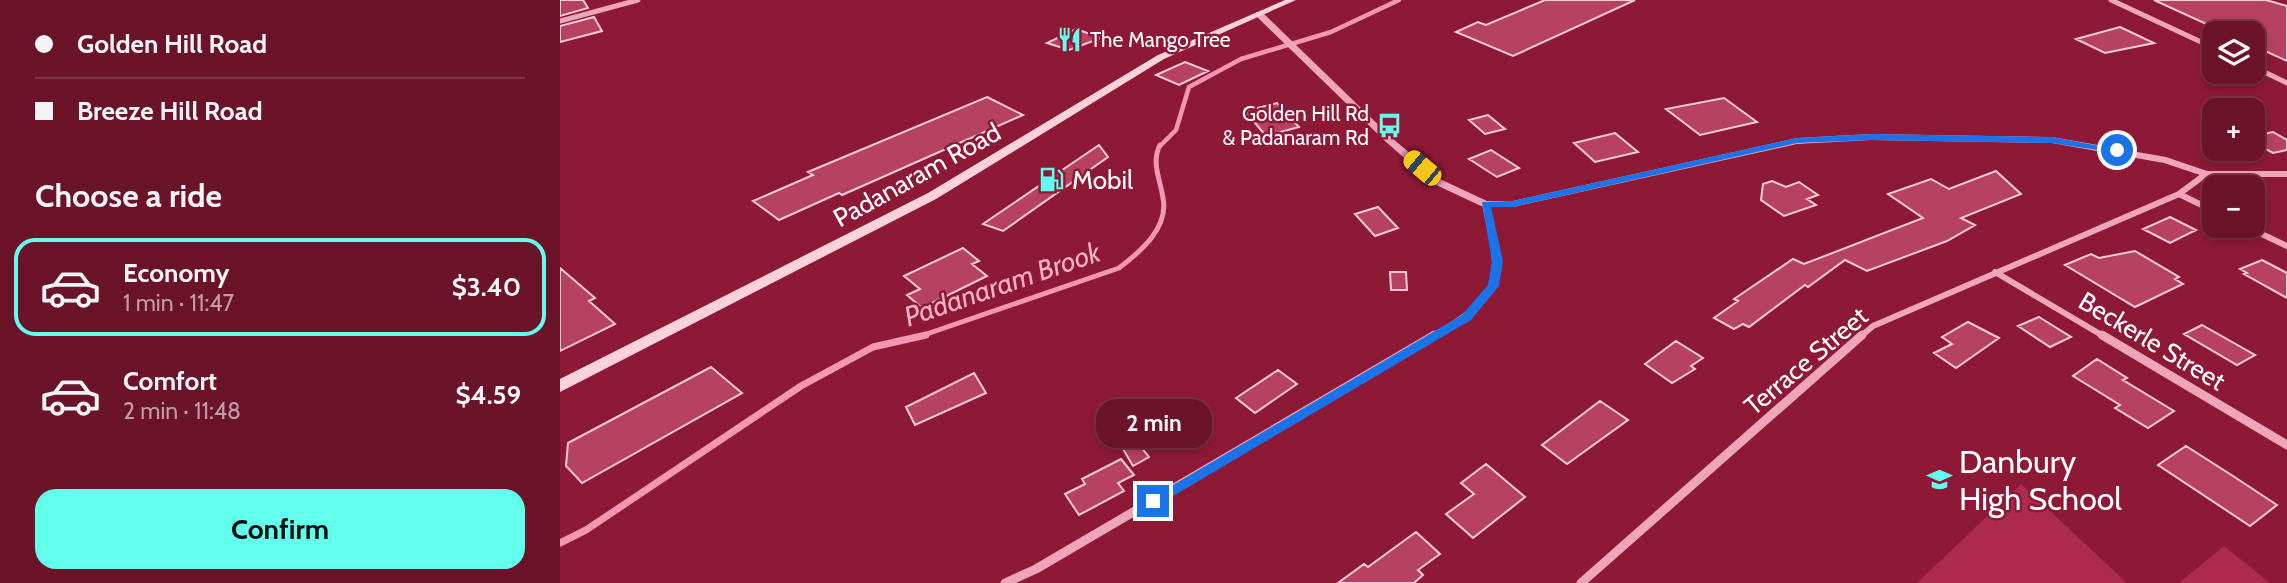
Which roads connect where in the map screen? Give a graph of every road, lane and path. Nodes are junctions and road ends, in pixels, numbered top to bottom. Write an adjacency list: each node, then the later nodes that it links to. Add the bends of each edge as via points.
1 (638, 0): 5 (street)
2 (1292, 0): 4 (main road, Padanaram Road)
3 (2111, 0): 6 (street)
4 (1264, 19): 12 (street, via 1438,182); 17 (main road, Padanaram Road, via 1161,57 932,196)
5 (560, 21)
6 (2202, 42)
7 (2265, 72): 8 (street)
8 (2287, 82)
9 (2206, 174): 10 (street); 11 (street, Terrace Street); 12 (street, via 2166,160 2052,140 1871,137 1797,141 1513,204)
10 (2287, 174)
11 (2179, 194): 13 (street); 16 (street, Terrace Street)
12 (1485, 204): 19 (street, via 1497,261 1494,286 1466,317 1036,569)
13 (2202, 205)
14 (2265, 236): 15 (street)
15 (2287, 246)
16 (1995, 272): 18 (street, Beckerle Street); 20 (street, Terrace Street, via 1873,326)
17 (560, 386)
18 (2287, 445)
19 (1004, 583)
20 (1581, 583)

